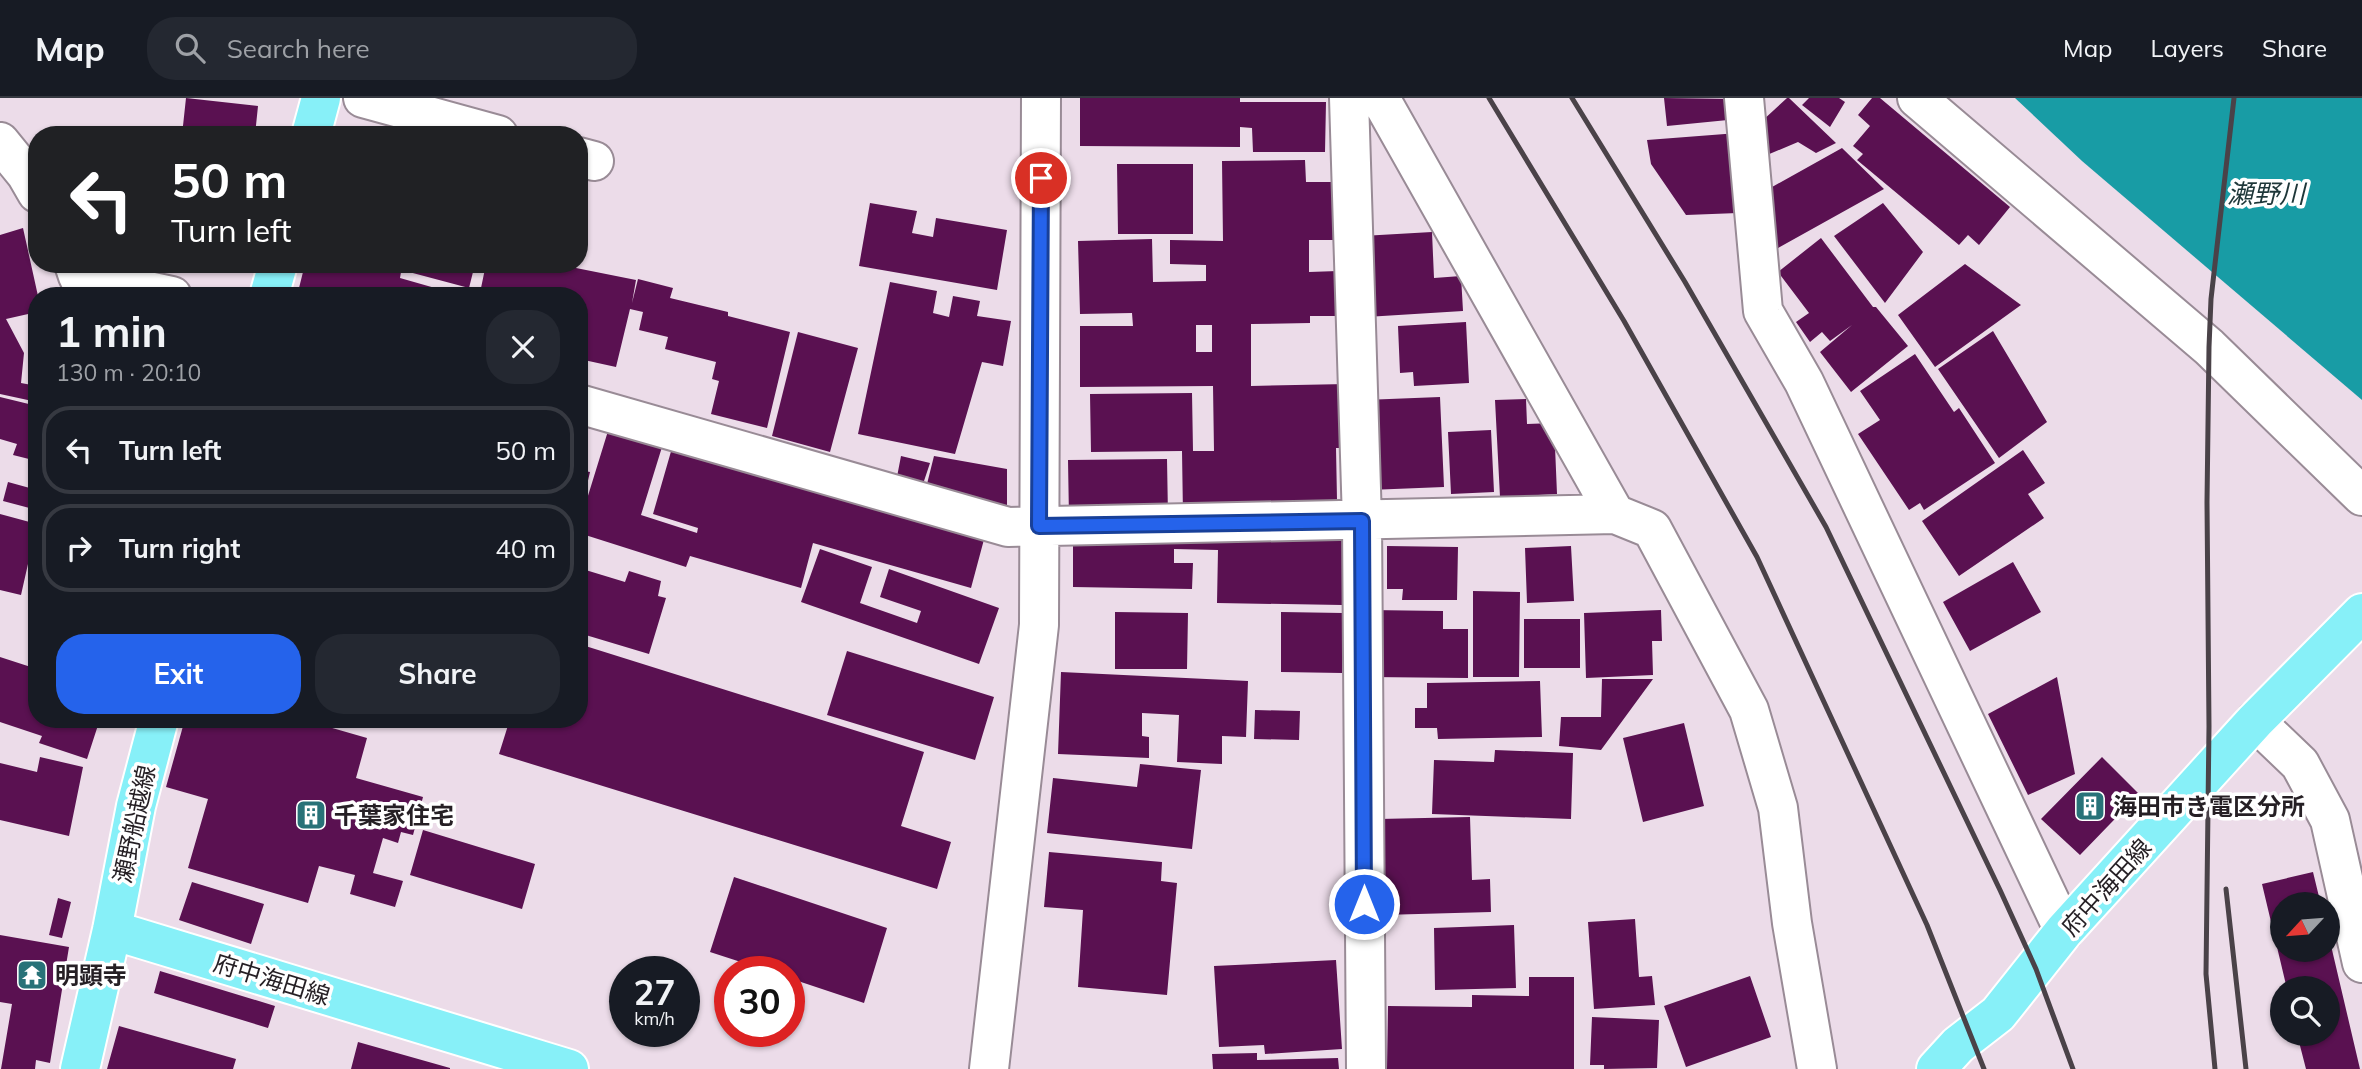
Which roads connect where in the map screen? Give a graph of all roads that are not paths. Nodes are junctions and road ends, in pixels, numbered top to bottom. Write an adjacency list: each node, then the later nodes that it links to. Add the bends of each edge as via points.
1 (321, 98): 8 (main road)
2 (363, 98): 9 (street)
3 (1041, 98): 18 (street)
4 (1349, 98): 17 (street)
5 (1380, 98): 16 (street)
6 (1744, 98): 23 (street, via 1763,310 1804,382)
7 (1917, 98): 15 (street, via 2209,347)
8 (314, 126)
9 (465, 126)
10 (0, 142): 11 (street)
11 (28, 177)
12 (77, 273): 13 (street)
13 (130, 287)
14 (588, 407): 18 (street, via 1008,527)
15 (2362, 496)
16 (1615, 514): 17 (street); 29 (street, via 1652,529 1749,710 1778,808)
17 (1362, 521): 18 (street); 28 (street)
18 (1039, 526): 27 (street, via 1039,625)
19 (2362, 613): 20 (main road, 府中海田線)
20 (2255, 721): 23 (main road, 府中海田線); 24 (street, via 2300,764 2330,820)
21 (157, 728): 22 (main road, 瀬野船越線)
22 (112, 930): 25 (main road); 26 (main road, 府中海田線)
23 (2064, 932): 30 (main road, 府中海田線, via 1997,1014)
24 (2362, 963)
25 (80, 1069)
26 (569, 1069)
27 (989, 1069)
28 (1366, 1069)
29 (1817, 1069)
30 (1936, 1069)

